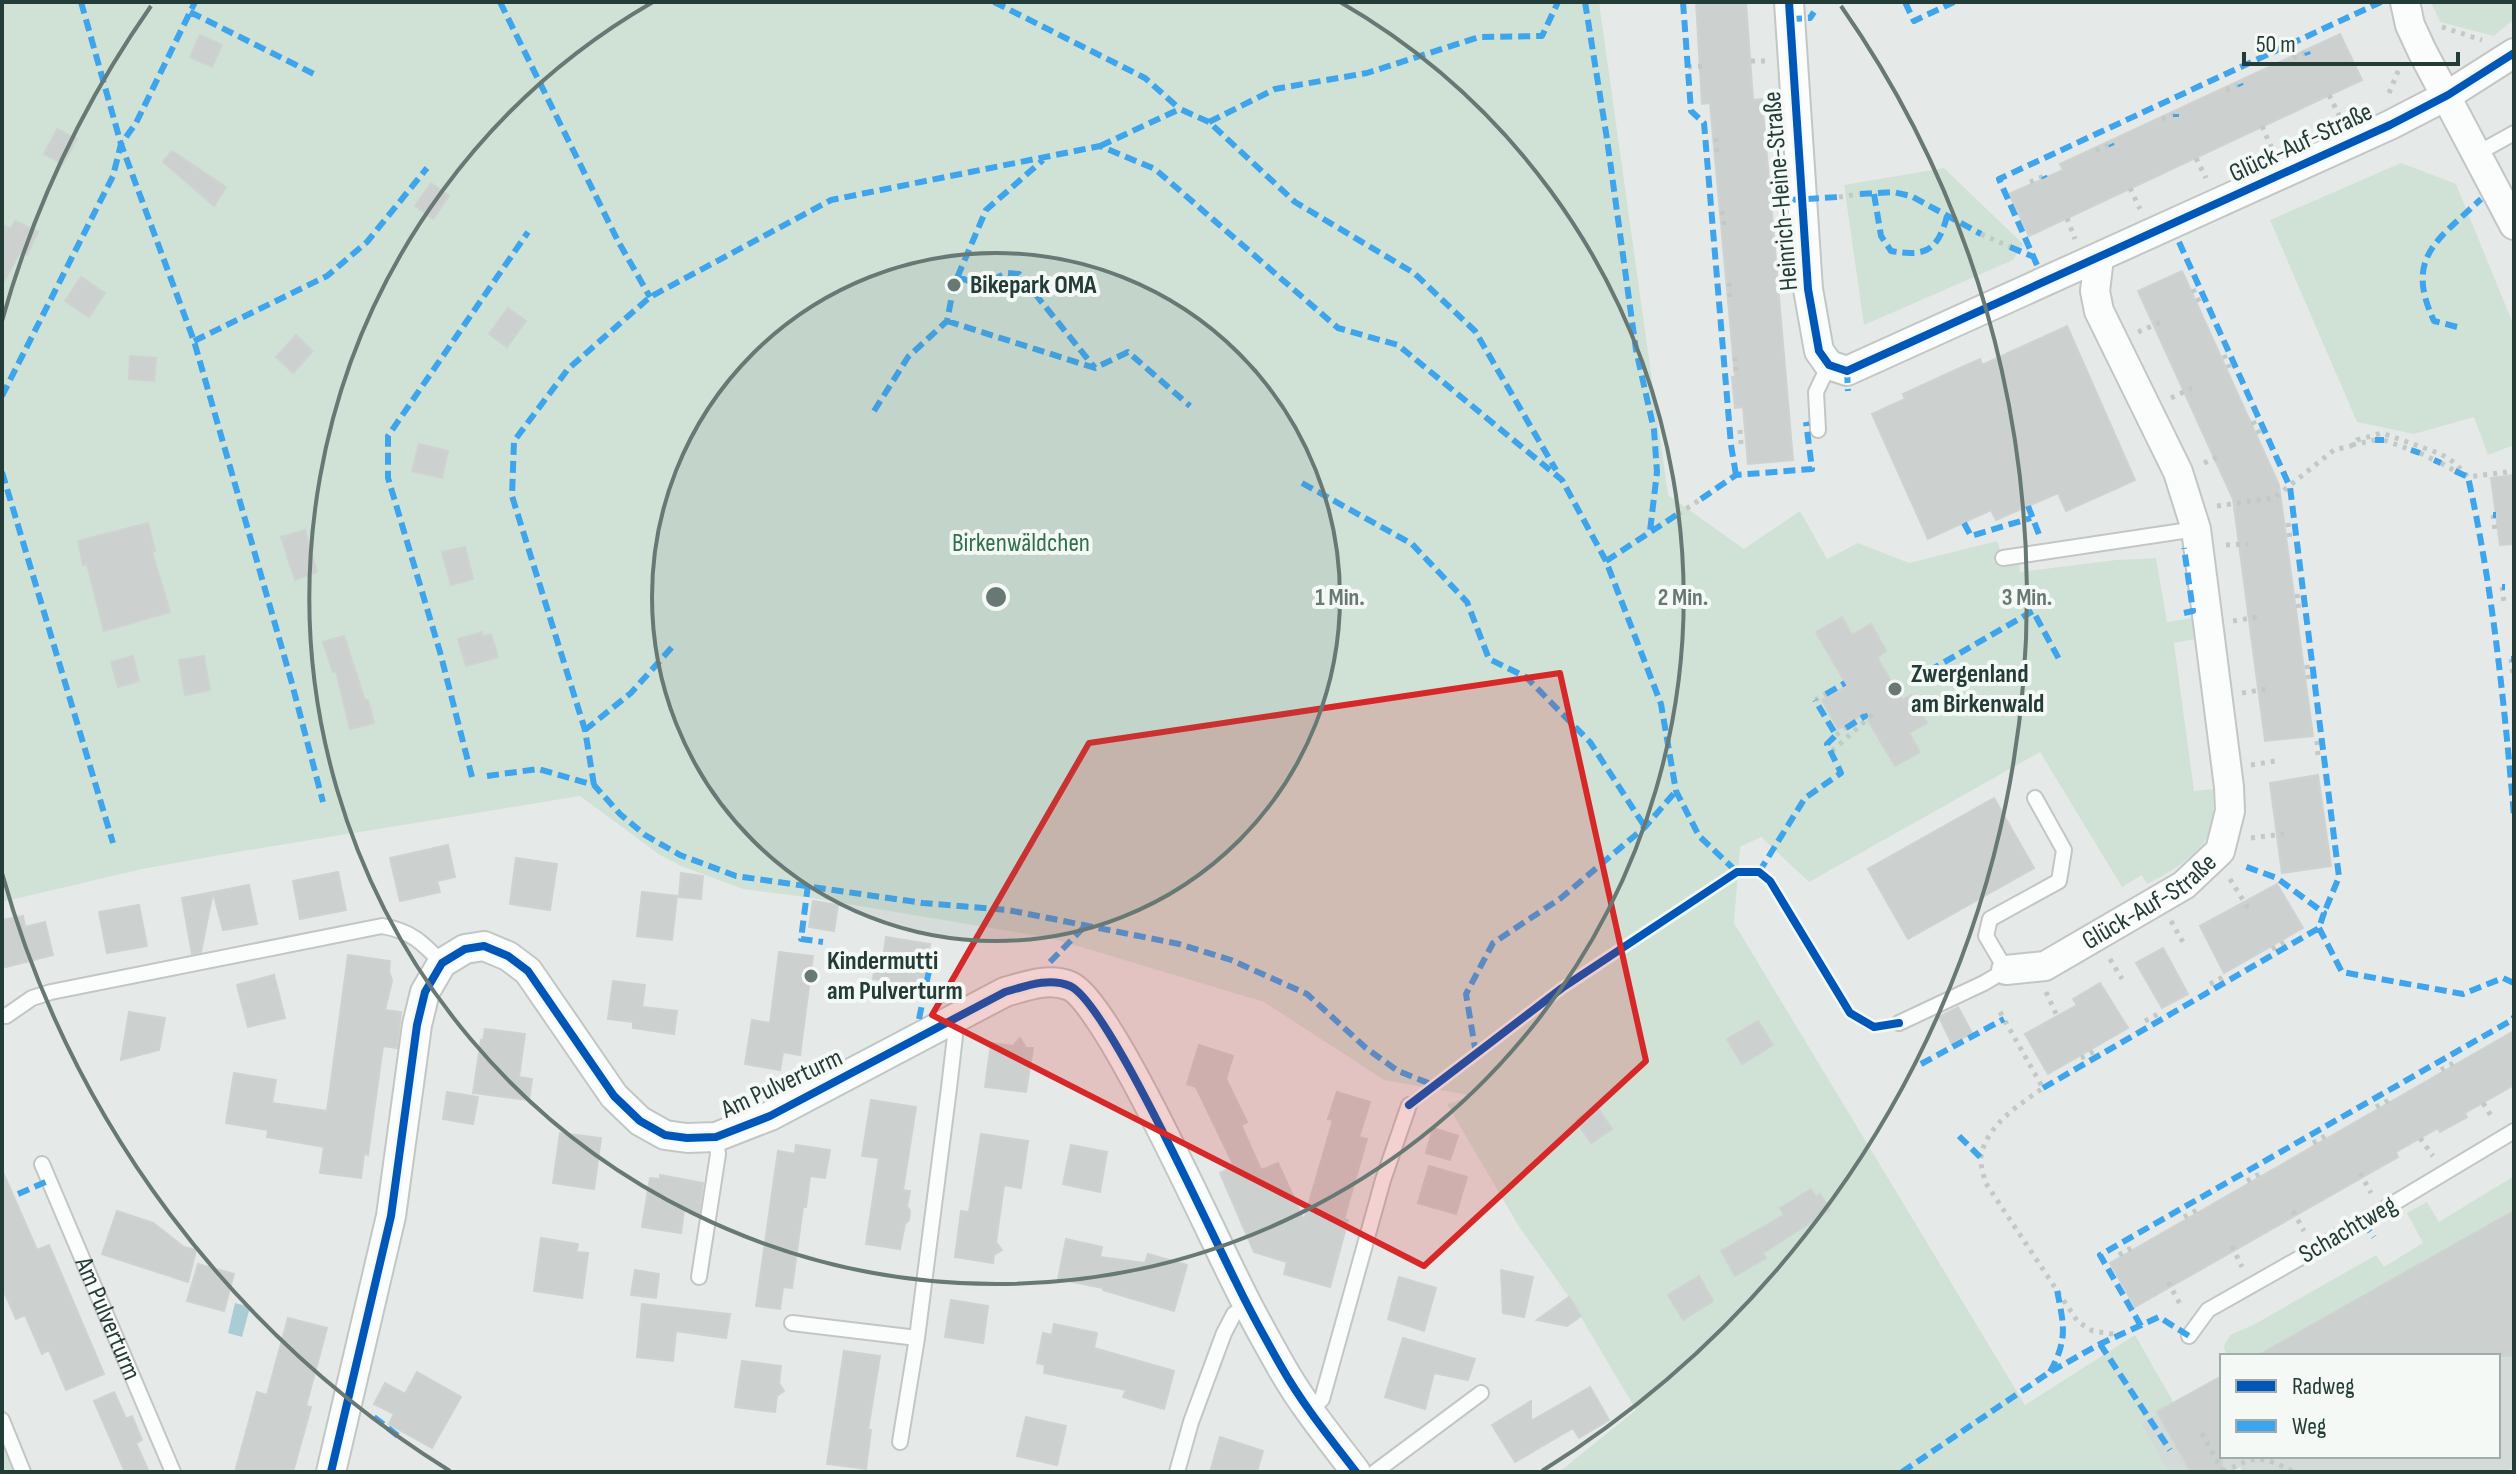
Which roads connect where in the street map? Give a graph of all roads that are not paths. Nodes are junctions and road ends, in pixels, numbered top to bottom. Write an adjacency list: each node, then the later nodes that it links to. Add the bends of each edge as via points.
1 (1789, 2): 9 (street, Heinrich-Heine-Straße, via 1808,289 1819,351)
2 (2405, 2): 4 (street, via 2410,25)
3 (2504, 49): 4 (street, Glück-Auf-Straße)
4 (2448, 95): 6 (street); 8 (street, Glück-Auf-Straße, via 2390,125)
5 (2514, 133): 6 (lane)
6 (2478, 153): 7 (street)
7 (2514, 225)
8 (2089, 252): 9 (street, via 1847,371); 11 (street, Glück-Auf-Straße, via 2099,311)
9 (1829, 365): 10 (lane, via 1816,392)
10 (1818, 430)
11 (2204, 518): 12 (lane); 15 (street, Glück-Auf-Straße, via 2229,787 2230,811 2220,851 2184,885 2045,966)
12 (2003, 558)
13 (2035, 798): 15 (lane, via 2064,850 2059,881 1990,919 1986,936)
14 (442, 963): 16 (lane, via 403,930 382,926 51,992); 21 (street, Am Pulverturm, via 465,949 484,946 508,956 541,987 627,1110 665,1135); 34 (street, via 425,992 417,1025 391,1216)
15 (2006, 970): 17 (lane)
16 (6, 1016)
17 (1899, 1023)
18 (947, 1024): 21 (street, Am Pulverturm, via 770,1116); 24 (street, Am Pulverturm, via 1005,992 1034,983 1070,986 1085,997 1160,1128); 27 (lane, via 955,1036)
19 (1409, 1105): 29 (lane, via 1322,1399)
20 (2514, 1131): 26 (lane, Schachtweg, via 2208,1310)
21 (716, 1137): 23 (lane, via 718,1154)
22 (42, 1164): 33 (lane, Am Pulverturm)
23 (699, 1277)
24 (1247, 1305): 29 (street, Am Pulverturm); 35 (lane, via 1234,1314 1224,1333)
25 (792, 1323): 27 (lane)
26 (2189, 1336)
27 (917, 1338): 31 (lane)
28 (1481, 1393): 37 (lane)
29 (1309, 1411): 36 (street, Am Pulverturm)
30 (2, 1420): 32 (lane)
31 (900, 1442)
32 (23, 1472)
33 (173, 1472)
34 (331, 1472)
35 (1177, 1472)
36 (1356, 1472)
37 (1375, 1472)

